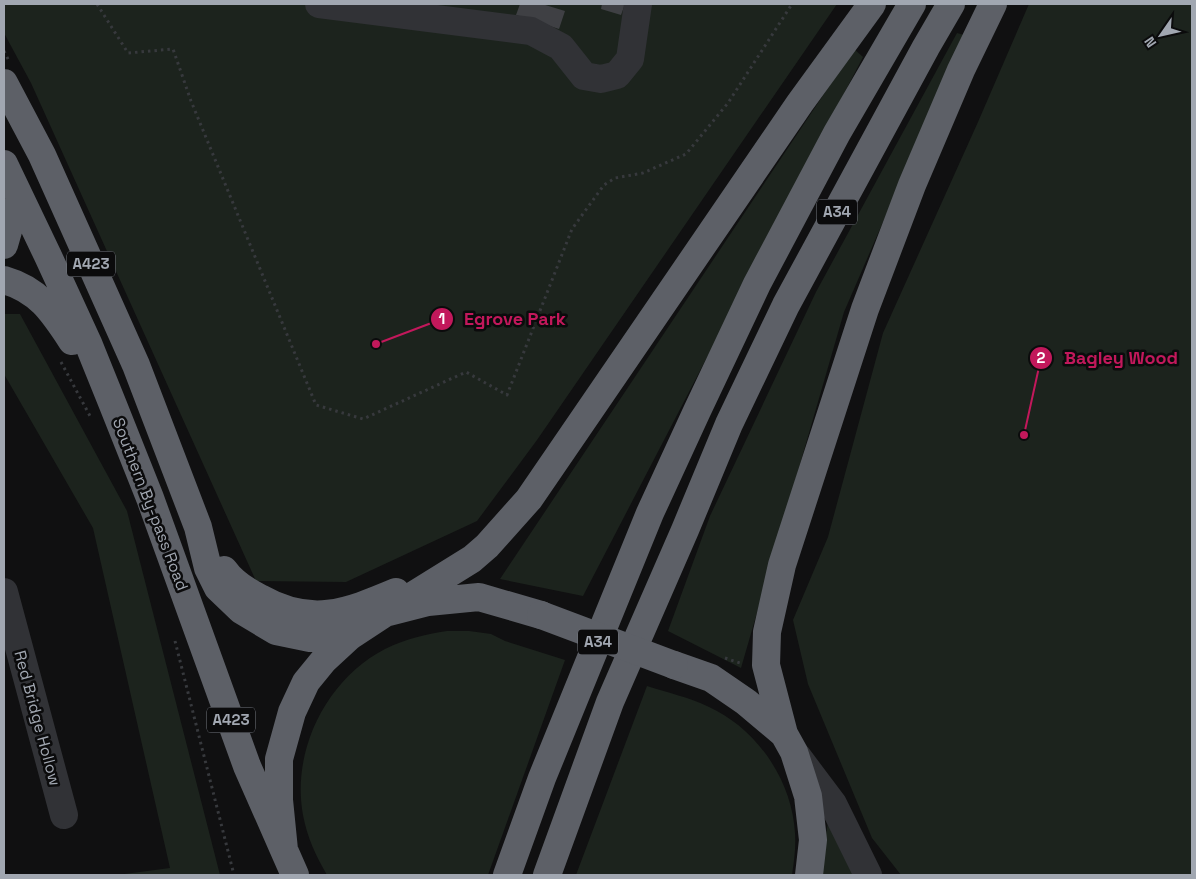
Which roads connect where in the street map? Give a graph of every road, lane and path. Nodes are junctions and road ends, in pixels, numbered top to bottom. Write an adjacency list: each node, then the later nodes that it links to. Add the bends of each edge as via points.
1 (97, 4): 4 (path, via 128,53 173,49 191,101 316,404 363,419 466,372 507,395 572,229 604,185 615,178 643,173 686,154 728,103)
2 (319, 4): 3 (street, via 531,31 560,47 584,76 601,79 616,75 630,58)
3 (638, 4)
4 (792, 4)
5 (872, 4): 18 (highway, via 800,103 529,499 487,546)
6 (912, 4): 28 (highway, A34, via 837,133 757,284 697,411 650,514 542,778)
7 (951, 4): 29 (highway, A34, via 786,305 729,424 610,702)
8 (993, 4): 23 (highway, via 912,185 872,291 782,565 768,632 766,665)
9 (4, 51): 10 (path)
10 (8, 76): 17 (highway, Southern By-pass Road / A423, via 136,365)
11 (4, 164): 16 (highway, Southern By-pass Road / A423, via 88,343)
12 (4, 213): 13 (highway, via 8,231)
13 (4, 245)
14 (4, 280): 16 (highway, via 36,296 52,310)
15 (58, 357): 16 (path)
16 (102, 412): 25 (highway, Southern By-pass Road / A423, via 156,516 247,766)
17 (198, 528): 18 (highway, via 227,573 243,589 275,607 298,613 345,612 412,585); 21 (highway, Southern By-pass Road / A423, via 208,568 218,588 241,610 276,631 310,638)
18 (440, 578): 20 (highway)
19 (4, 592): 24 (street, Red Bridge Hollow)
20 (385, 613): 21 (highway); 23 (highway, bridge, via 428,602 479,597 541,615 711,678 746,702)
21 (350, 636): 25 (highway, via 306,682 292,712 280,759 279,800)
22 (174, 637): 26 (path)
23 (789, 743): 30 (highway, via 808,796 814,840); 31 (street, via 833,804)
24 (64, 816)
25 (284, 850): 27 (highway, Southern By-pass Road)
26 (234, 875)
27 (295, 875)
28 (508, 875)
29 (547, 875)
30 (809, 875)
31 (868, 875)

